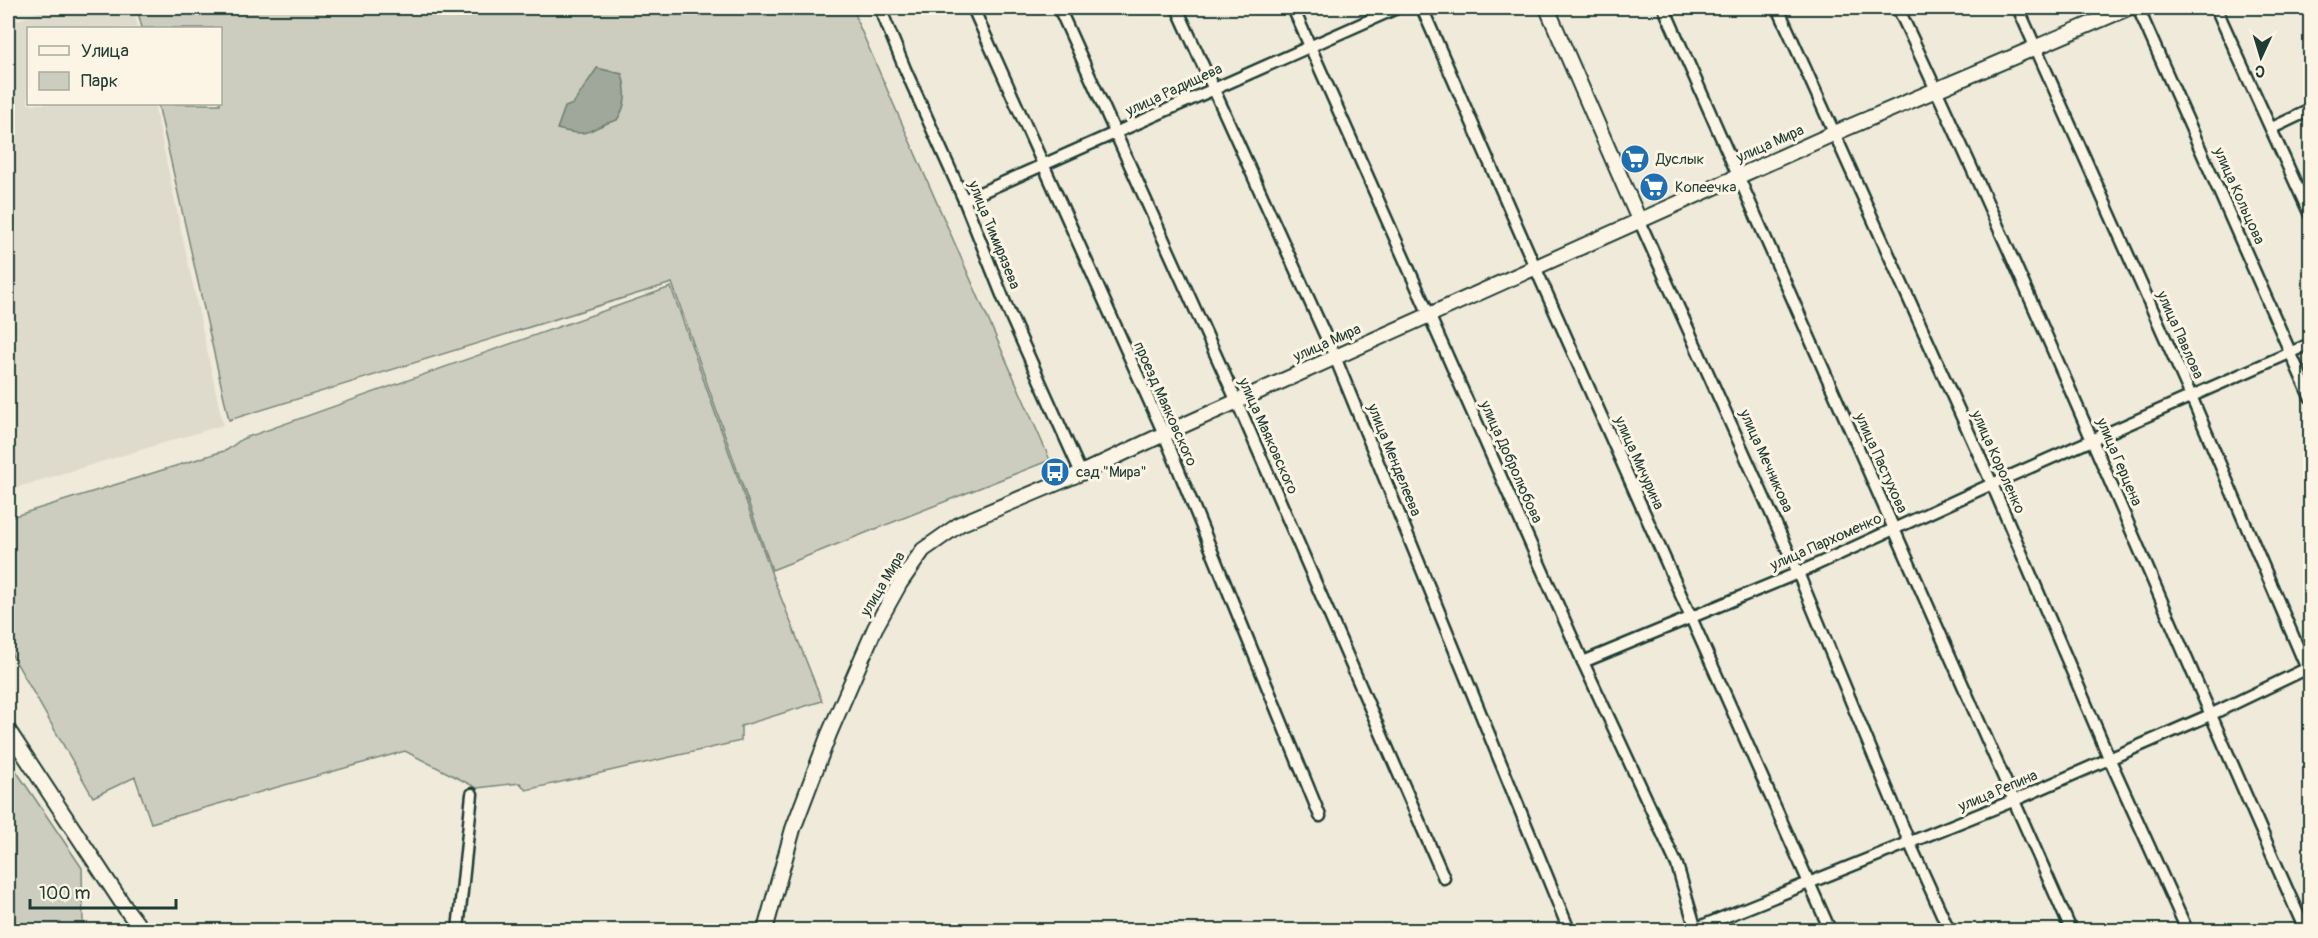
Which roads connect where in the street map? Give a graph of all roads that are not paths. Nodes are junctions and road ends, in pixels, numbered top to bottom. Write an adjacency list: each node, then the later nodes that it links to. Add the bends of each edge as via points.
1 (880, 8): 26 (street, улица Тимирязева)
2 (973, 8): 24 (street, проезд Маяковского)
3 (1059, 8): 23 (street, улица Маяковского)
4 (1177, 8): 18 (street, улица Менделеева)
5 (1293, 8): 16 (street, улица Добролюбова)
6 (1397, 8): 16 (street, улица Радищева)
7 (1422, 8): 29 (street, улица Мичурина)
8 (1547, 8): 28 (main road, улица Мечникова)
9 (1664, 8): 25 (street, улица Пастухова)
10 (1778, 8): 22 (street, улица Короленко)
11 (1898, 8): 19 (street, улица Герцена)
12 (2018, 8): 17 (street, улица Павлова)
13 (2128, 8): 17 (main road, улица Мира)
14 (2138, 8): 32 (street, улица Кольцова)
15 (2216, 8): 21 (street)
16 (1310, 45): 18 (street, улица Радищева); 30 (street, улица Добролюбова)
17 (2036, 46): 19 (main road, улица Мира); 34 (street, улица Павлова)
18 (1213, 89): 23 (street, улица Радищева); 33 (street, улица Менделеева)
19 (1936, 89): 22 (main road, улица Мира); 38 (street, улица Герцена)
20 (2310, 110): 21 (street)
21 (2272, 128): 27 (street)
22 (1835, 133): 25 (main road, улица Мира); 40 (street, улица Короленко)
23 (1115, 134): 24 (street, улица Радищева); 36 (street, улица Маяковского)
24 (1042, 165): 26 (street, улица Радищева); 37 (street, проезд Маяковского)
25 (1739, 176): 28 (main road, улица Мира); 41 (street, улица Пастухова)
26 (964, 200): 39 (street, улица Тимирязева)
27 (2310, 215)
28 (1639, 220): 29 (main road, улица Мира); 42 (street, улица Мечникова)
29 (1535, 267): 30 (main road, улица Мира); 43 (street, улица Мичурина)
30 (1430, 316): 33 (main road, улица Мира); 44 (street, улица Добролюбова)
31 (2310, 344): 32 (street, улица Пархоменко)
32 (2291, 352): 34 (street, улица Пархоменко); 35 (street, улица Кольцова)
33 (1335, 357): 36 (main road, улица Мира); 58 (street, улица Менделеева)
34 (2191, 396): 38 (street, улица Пархоменко); 45 (street, улица Павлова)
35 (2310, 397)
36 (1237, 402): 37 (main road, улица Мира); 53 (street, улица Маяковского)
37 (1164, 434): 39 (main road, улица Мира); 51 (street, проезд Маяковского)
38 (2094, 441): 40 (street, улица Пархоменко); 46 (street, улица Герцена)
39 (1081, 473): 57 (main road, улица Мира, via 960,524 923,550 900,583 875,628 829,734 793,829)
40 (1992, 484): 41 (street, улица Пархоменко); 48 (street, улица Короленко)
41 (1894, 529): 42 (street, улица Пархоменко); 50 (street, улица Пастухова)
42 (1798, 573): 43 (street, улица Пархоменко); 52 (street, улица Мечникова)
43 (1691, 616): 44 (street, улица Пархоменко); 54 (street, улица Мичурина)
44 (1583, 662): 59 (street, улица Добролюбова, via 1677,865)
45 (2310, 670): 46 (street, улица Репина)
46 (2210, 715): 48 (street, улица Репина); 64 (street, улица Герцена)
47 (8, 730): 55 (main road)
48 (2110, 760): 50 (street, улица Репина); 63 (street, улица Короленко)
49 (472, 794): 56 (street)
50 (2015, 800): 52 (street, улица Репина); 62 (street, улица Пастухова)
51 (1320, 816)
52 (1910, 844): 54 (street, улица Репина); 61 (street, улица Мечникова)
53 (1444, 878)
54 (1810, 884): 59 (street, улица Репина); 60 (street, улица Мичурина)
55 (142, 930)
56 (458, 930)
57 (765, 930)
58 (1569, 930)
59 (1694, 930)
60 (1830, 930)
61 (1949, 930)
62 (2071, 930)
63 (2187, 930)
64 (2305, 930)

